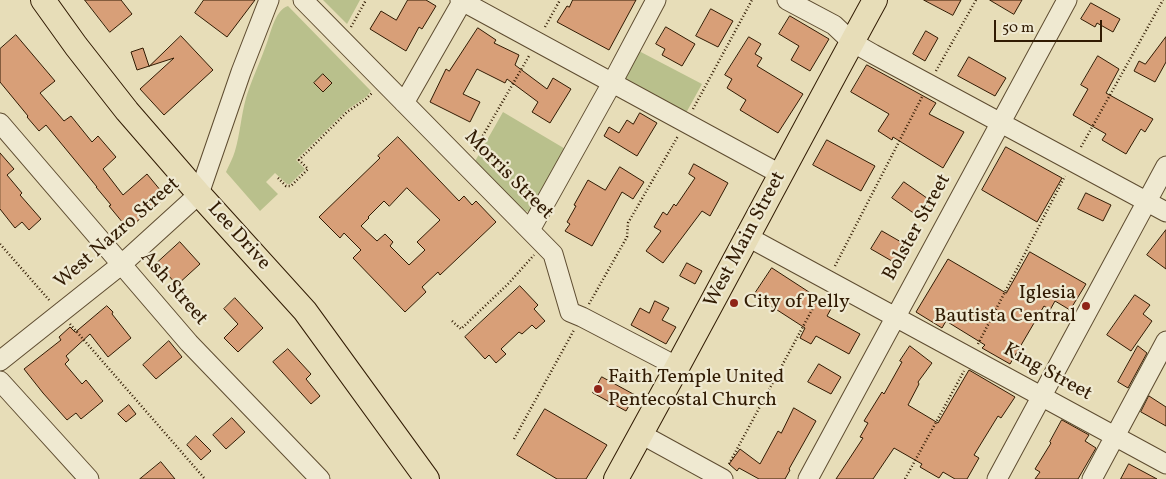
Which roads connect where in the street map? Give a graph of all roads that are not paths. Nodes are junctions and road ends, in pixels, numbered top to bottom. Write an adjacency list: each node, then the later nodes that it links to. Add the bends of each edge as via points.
1 (43, 0): 16 (main road, Lee Drive, via 127,111)
2 (269, 0): 16 (street, West Nazro Street)
3 (303, 0): 11 (street, Morris Street)
4 (462, 0): 10 (street); 11 (street)
5 (656, 0): 10 (street)
6 (787, 0): 9 (street, via 834,25)
7 (875, 0): 9 (main road, West Main Street)
8 (1068, 0): 13 (street, Bolster Street)
9 (852, 42): 13 (street); 15 (main road, West Main Street)
10 (612, 83): 15 (street); 19 (street)
11 (404, 103): 19 (street, Morris Street)
12 (0, 123): 21 (street, Ash Street)
13 (1000, 123): 17 (street); 22 (street, Bolster Street)
14 (1166, 166): 17 (street)
15 (780, 174): 20 (main road, West Main Street)
16 (198, 194): 21 (street, West Nazro Street); 34 (main road, Lee Drive, via 305,311)
17 (1147, 201): 18 (street); 27 (street)
18 (1166, 212)
19 (530, 230): 25 (street, Morris Street, via 554,254 570,312)
20 (748, 236): 22 (street, King Street); 25 (main road, West Main Street)
21 (122, 264): 24 (street, West Nazro Street); 33 (street, Ash Street, via 189,343)
22 (895, 316): 27 (street, King Street); 36 (street, Bolster Street)
23 (1166, 341): 29 (street)
24 (0, 361)
25 (678, 367): 28 (main road, West Main Street)
26 (0, 381): 32 (street)
27 (1042, 396): 29 (street, King Street); 37 (street)
28 (641, 434): 31 (street); 35 (main road, West Main Street)
29 (1115, 436): 30 (street, King Street); 38 (street)
30 (1166, 464)
31 (722, 478)
32 (89, 479)
33 (320, 479)
34 (427, 479)
35 (616, 479)
36 (808, 479)
37 (997, 479)
38 (1092, 479)

